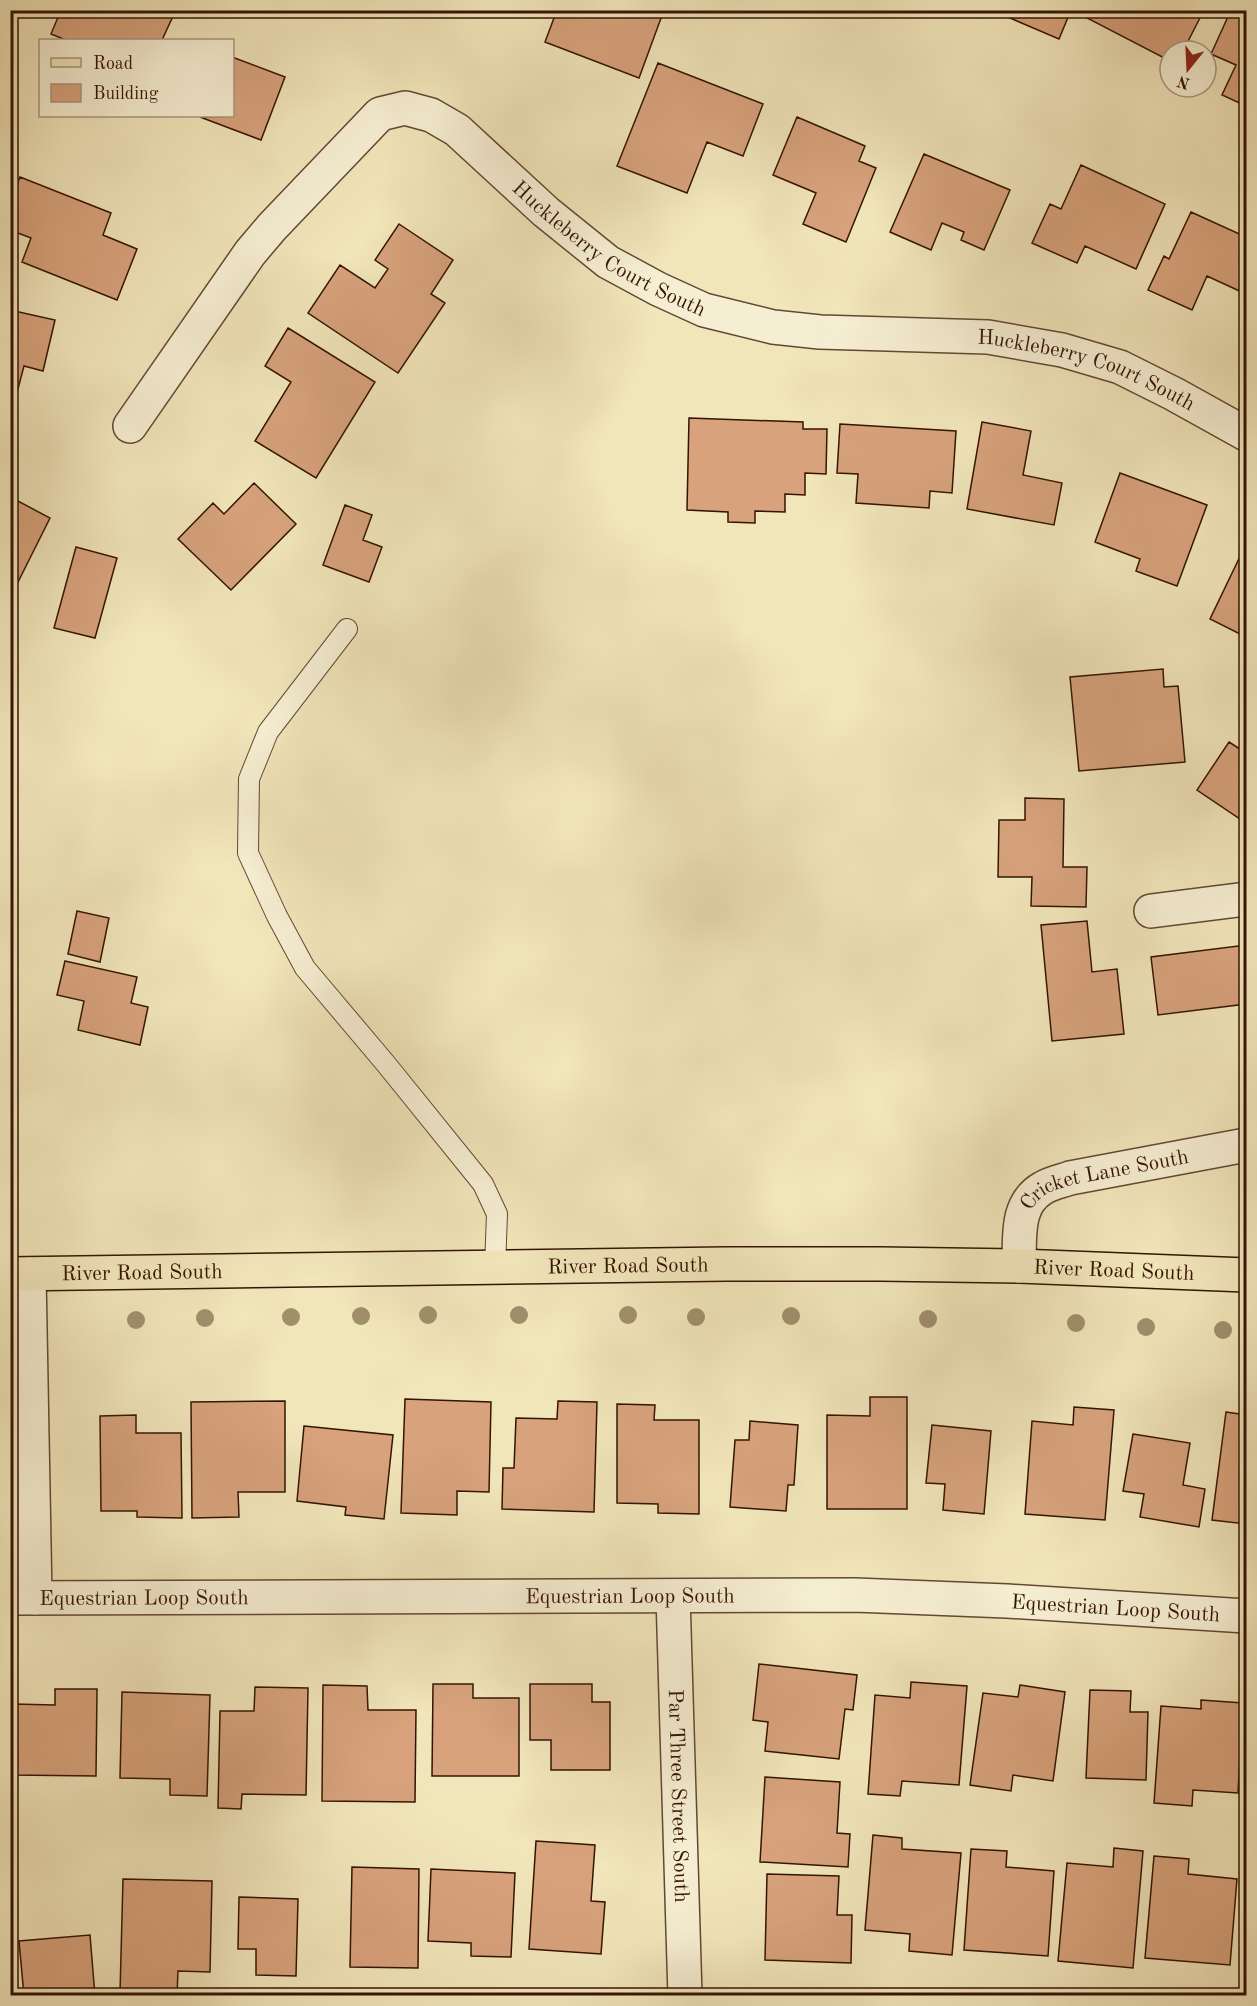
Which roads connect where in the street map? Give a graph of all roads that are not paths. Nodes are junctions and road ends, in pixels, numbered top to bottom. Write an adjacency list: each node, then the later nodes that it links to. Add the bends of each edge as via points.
1 (130, 426): 2 (street, Huckleberry Court South, via 272,227 380,114 405,108 431,115 457,130 546,212 608,262 704,310 773,327 988,337 1062,350 1120,367)
2 (1246, 434)
3 (347, 629): 8 (lane, via 268,732 249,779 248,853 305,968 483,1184 497,1214)
4 (1246, 899): 5 (street)
5 (1150, 910)
6 (1246, 1146): 7 (street, Cricket Lane South, via 1070,1178 1043,1188 1025,1205)
7 (1019, 1266): 8 (main road, River Road South); 10 (main road, River Road South)
8 (495, 1267): 9 (main road, River Road South)
9 (20, 1274): 12 (street)
10 (1246, 1275)
11 (674, 1596): 12 (street, Equestrian Loop South); 13 (street, Equestrian Loop South, via 855,1595); 14 (street, Par Three Street South)
12 (23, 1598)
13 (1246, 1616)
14 (685, 1995)

